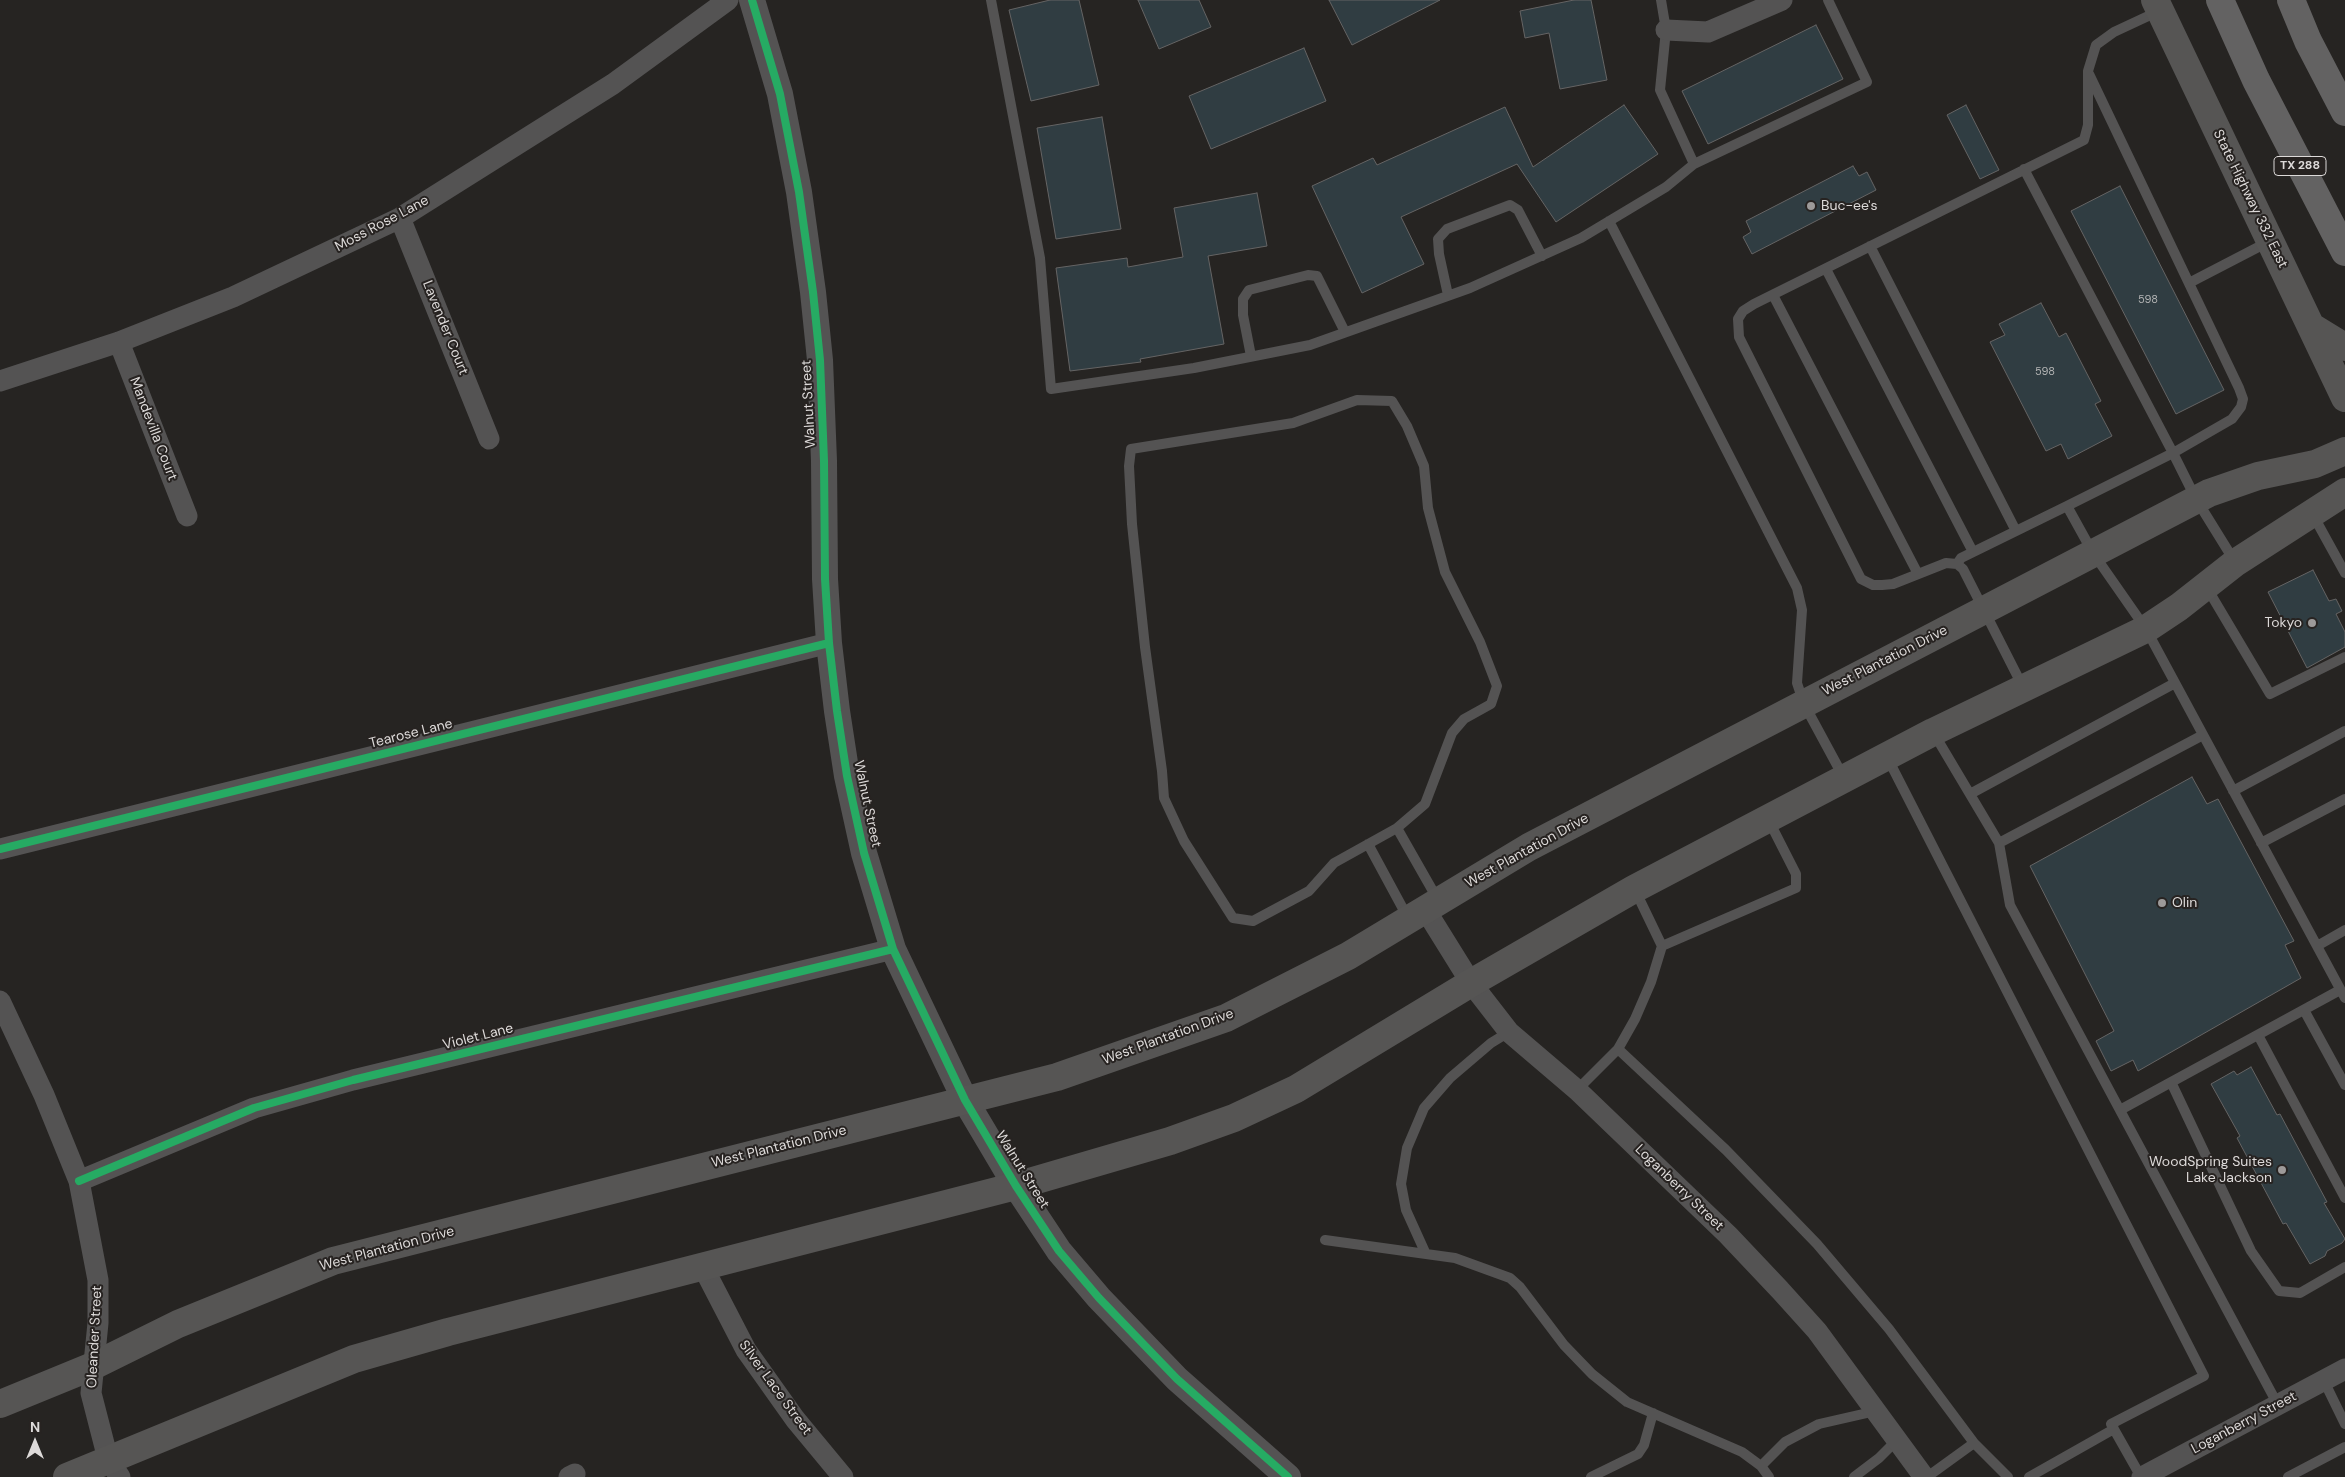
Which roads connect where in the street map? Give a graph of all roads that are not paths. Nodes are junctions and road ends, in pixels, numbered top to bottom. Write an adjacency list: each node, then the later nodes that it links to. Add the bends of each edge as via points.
1 (728, 0): 15 (street, Moss Rose Lane, via 612,84)
2 (752, 0): 50 (street, Walnut Street, via 780,94 799,192 813,292 820,360)
3 (991, 0): 29 (lane, via 1040,258 1051,390)
4 (1661, 0): 10 (lane)
5 (1782, 0): 10 (street, via 1708,32)
6 (1828, 0): 13 (lane, via 1868,82)
7 (2220, 0): 19 (highway, TX 288, via 2256,80)
8 (2291, 0): 12 (highway)
9 (2157, 6): 11 (lane, via 2101,40 2096,45); 17 (main road, State Highway 332 East)
10 (1666, 30): 13 (lane, via 1660,90)
11 (2088, 71): 14 (lane, via 2087,136); 22 (lane)
12 (2345, 112)
13 (1694, 164): 16 (lane, via 1666,187)
14 (2024, 170): 18 (lane); 34 (lane)
15 (400, 218): 27 (street, Moss Rose Lane, via 233,297); 32 (street, Lavender Court)
16 (1609, 221): 20 (lane); 54 (lane, via 1797,588 1802,610 1796,672)
17 (2270, 241): 22 (lane); 25 (main road, State Highway 332 East)
18 (1870, 246): 21 (lane); 40 (lane)
19 (2345, 252)
20 (1542, 256): 24 (lane); 24 (lane, via 1518,210 1510,204 1447,229 1438,239 1438,254)
21 (1826, 268): 23 (lane); 41 (lane)
22 (2189, 283): 34 (lane, via 2243,399 2232,419)
23 (1773, 294): 46 (lane); 46 (lane, via 1743,312 1737,326 1739,336 1861,579 1882,585)
24 (1448, 296): 26 (lane)
25 (2312, 327): 28 (main road); 31 (main road, State Highway 332 East)
26 (1344, 332): 29 (lane, via 1310,345); 29 (lane, via 1317,276 1308,275 1249,290 1243,299 1243,315)
27 (119, 342): 30 (street, Moss Rose Lane); 39 (street, Mandevilla Court)
28 (2345, 347)
29 (1252, 356)
30 (0, 381)
31 (2345, 398)
32 (489, 439)
33 (2345, 451): 36 (main road, West Plantation Drive, via 2315,464 2258,476)
34 (2173, 453): 36 (lane); 37 (lane)
35 (2345, 492): 38 (main road)
36 (2196, 499): 42 (main road, West Plantation Drive); 43 (lane)
37 (2068, 506): 40 (lane); 42 (lane)
38 (2312, 512): 43 (main road); 45 (lane)
39 (187, 516)
40 (2016, 530): 41 (lane)
41 (1973, 552): 44 (lane)
42 (2093, 553): 48 (main road, West Plantation Drive); 49 (lane)
43 (2235, 563): 47 (main road)
44 (1957, 564): 46 (lane, via 1946,563); 48 (lane)
45 (2345, 573)
46 (1918, 574)
47 (2205, 586): 49 (main road); 51 (lane, via 2270,694)
48 (1983, 611): 53 (lane); 54 (main road, West Plantation Drive)
49 (2146, 629): 52 (lane); 53 (main road)
50 (829, 643): 68 (street, Tearose Lane); 74 (street, Walnut Street, via 847,776 864,853)
51 (2345, 657)
52 (2175, 683): 57 (lane); 61 (lane)
53 (2024, 688): 55 (main road)
54 (1804, 704): 59 (lane); 70 (main road, West Plantation Drive, via 1529,847)
55 (1933, 732): 58 (main road); 61 (lane)
56 (2345, 732): 60 (lane)
57 (2203, 735): 60 (lane); 65 (lane)
58 (1887, 756): 59 (main road); 102 (lane, via 2204,1376 2111,1424)
59 (1844, 778): 63 (main road)
60 (2233, 791): 66 (lane)
61 (1970, 794): 65 (lane)
62 (2345, 799): 66 (lane)
63 (1768, 818): 69 (main road); 72 (lane, via 1796,874 1796,888)
64 (1397, 828): 67 (lane); 67 (lane, via 1425,804 1452,733 1464,719 1491,704 1497,686 1480,642 1445,572 1428,508 1424,466 1392,401 1357,400 1293,423 1131,449 1132,524 1164,798 1189,849 1233,918 1253,921 1309,891 1334,863); 70 (lane)
65 (1999, 843): 86 (lane, via 2010,905)
66 (2261, 843): 73 (lane)
67 (1368, 844): 70 (lane)
68 (0, 849)
69 (1634, 889): 72 (lane); 75 (main road)
70 (1424, 910): 75 (street, Loganberry Street); 85 (main road, West Plantation Drive, via 1348,956 1226,1018 1058,1076)
71 (2345, 930): 73 (lane)
72 (1662, 946): 81 (lane, via 1652,982)
73 (2316, 946): 76 (lane)
74 (893, 949): 85 (street, Walnut Street); 87 (street, Violet Lane, via 353,1080 254,1108)
75 (1471, 983): 79 (street, Loganberry Street); 88 (main road, via 1296,1089 1234,1118 1170,1141)
76 (2343, 994): 78 (lane)
77 (0, 1001): 87 (street, Oleander Street, via 44,1095)
78 (2304, 1010): 80 (lane); 83 (lane)
79 (1509, 1032): 84 (street, Loganberry Street); 91 (lane, via 1450,1078 1424,1108 1407,1148 1401,1184 1406,1210)
80 (2258, 1034): 82 (lane); 89 (lane)
81 (1618, 1049): 84 (lane); 104 (lane, via 1726,1150 1817,1244 1890,1329)
82 (2171, 1082): 86 (lane); 92 (lane, via 2251,1250 2279,1291 2300,1294)
83 (2345, 1085)
84 (1577, 1090): 99 (street, Loganberry Street, via 1780,1290 1817,1331)
85 (965, 1100): 88 (street, Walnut Street); 94 (main road, West Plantation Drive, via 333,1261 178,1324)
86 (2120, 1110): 98 (lane)
87 (79, 1181): 94 (street, Oleander Street, via 98,1280)
88 (1016, 1186): 93 (main road); 110 (street, Walnut Street, via 1059,1250 1099,1298 1176,1379)
89 (2345, 1198)
90 (1325, 1240): 91 (lane)
91 (1425, 1252): 100 (lane, via 1455,1258 1510,1278 1592,1374 1627,1402)
92 (2345, 1266)
93 (703, 1267): 107 (main road, via 354,1359); 109 (street, Silver Lace Street, via 746,1350 795,1419)
94 (93, 1366): 97 (main road, West Plantation Drive); 107 (street, Oleander Street, via 91,1393)
95 (2345, 1369): 96 (street, Loganberry Street)
96 (2324, 1381): 98 (street, Loganberry Street); 101 (lane)
97 (0, 1404)
98 (2278, 1405): 117 (street, Loganberry Street)
99 (1876, 1411): 103 (street, Loganberry Street); 106 (lane, via 1819,1424 1784,1442)
100 (1653, 1413): 106 (lane, via 1742,1452); 111 (lane, via 1644,1445 1638,1454)
101 (2345, 1424)
102 (2114, 1429): 116 (lane); 117 (lane)
103 (1897, 1440): 113 (lane); 114 (street, Loganberry Street)
104 (1974, 1443): 114 (lane); 115 (lane)
105 (2345, 1447): 118 (lane)
106 (1761, 1466): 112 (lane)
107 (114, 1468): 108 (main road)
108 (67, 1477)
109 (843, 1477)
110 (1288, 1477)
111 (1592, 1477)
112 (1769, 1477)
113 (1854, 1477)
114 (1926, 1477)
115 (2008, 1477)
116 (2029, 1477)
117 (2142, 1477)
118 (2288, 1477)

